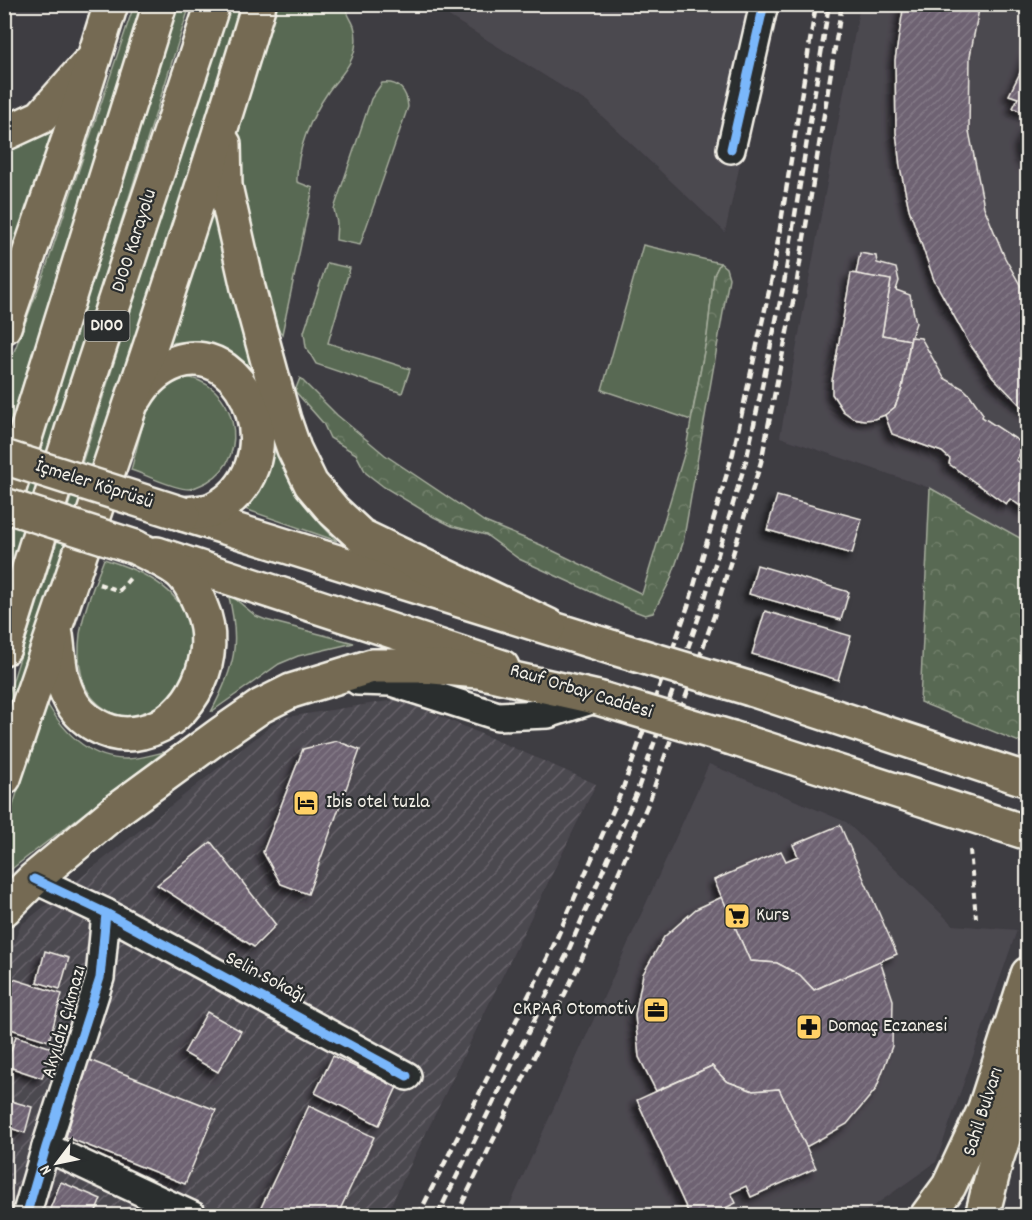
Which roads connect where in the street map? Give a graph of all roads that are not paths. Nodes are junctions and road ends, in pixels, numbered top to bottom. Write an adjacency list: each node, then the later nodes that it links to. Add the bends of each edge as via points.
1 (111, 4): 6 (main road)
2 (160, 4): 14 (main road, D100)
3 (213, 4): 19 (main road, D100 Karayolu / D100)
4 (259, 4): 7 (main road)
5 (764, 4): 9 (street)
6 (94, 57): 8 (main road, via 41,117); 11 (main road)
7 (225, 116): 12 (main road); 18 (main road, via 225,186 233,229 284,420 311,484 361,536)
8 (4, 134)
9 (731, 149)
10 (4, 269): 11 (main road)
11 (5, 325)
12 (127, 418): 15 (main road, via 146,383 168,365 183,360 196,359 222,368 250,401 256,418 256,451 242,486 213,510); 17 (main road)
13 (4, 457): 15 (main road, İçmeler Köprüsü, bridge)
14 (4, 505): 16 (main road, bridge)
15 (183, 514): 18 (main road)
16 (134, 561): 17 (main road, via 177,569 203,611 207,645 201,677 177,714 136,734 111,732 88,720 63,684); 20 (main road, Rauf Orbay Caddesi)
17 (55, 626): 22 (main road)
18 (549, 626): 21 (main road, bridge)
19 (4, 648)
20 (598, 698): 23 (main road, Rauf Orbay Caddesi, bridge); 24 (main road, via 478,671 422,666 372,666 291,691 261,706 118,808)
21 (1017, 776)
22 (4, 778)
23 (1014, 829)
24 (34, 879): 25 (main road); 26 (street); 27 (main road)
25 (4, 909)
26 (106, 913): 30 (street, Selin Sokağı); 32 (street, Akyıldız Çıkmazı, via 100,978)
27 (4, 932)
28 (1028, 974): 31 (main road, Sahil Bulvarı)
29 (1028, 1063): 31 (main road, Sahil Bulvarı)
30 (407, 1076)
31 (997, 1116): 35 (main road); 36 (main road, Sahil Bulvarı); 37 (main road, Sahil Bulvarı, via 993,1170); 38 (main road, via 1002,1157 1000,1182)
32 (46, 1147): 33 (street, Akyıldız Çıkmazı); 34 (street)
33 (26, 1215)
34 (193, 1215)
35 (927, 1215)
36 (951, 1215)
37 (982, 1215)
38 (1007, 1215)

